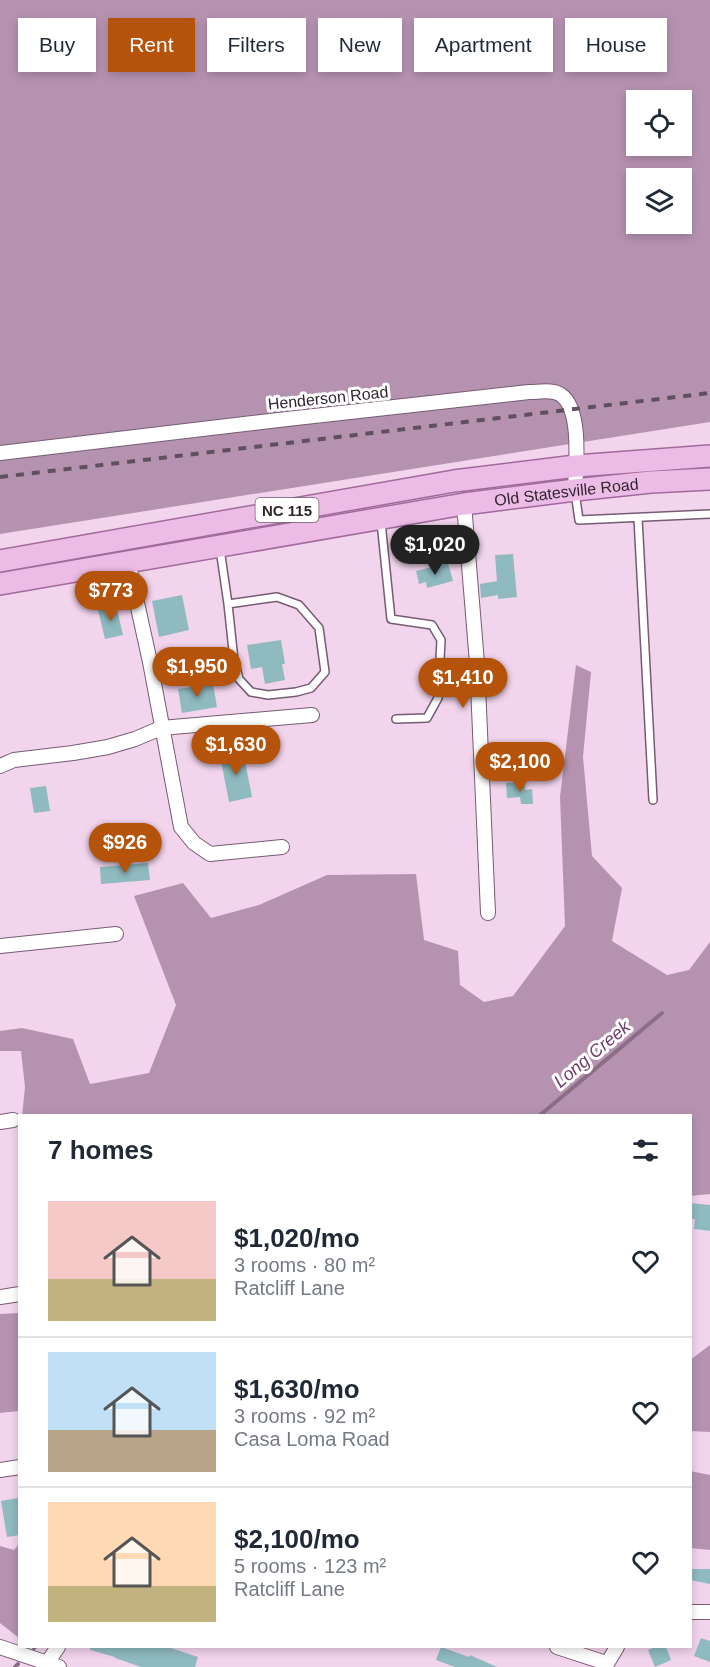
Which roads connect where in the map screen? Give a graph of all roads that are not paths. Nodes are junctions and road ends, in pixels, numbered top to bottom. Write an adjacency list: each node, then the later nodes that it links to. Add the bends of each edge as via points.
1 (0, 453): 3 (street, Henderson Road, via 551,392 561,395 571,408)
2 (710, 456): 3 (main road, Old Statesville Road / NC 115)
3 (576, 466): 5 (street, Henderson Road); 11 (main road, Old Statesville Road / NC 115, via 454,481)
4 (710, 479): 5 (main road, Old Statesville Road / NC 115)
5 (575, 490): 6 (main road, Old Statesville Road / NC 115); 8 (lane, via 579,520)
6 (464, 504): 9 (main road, Old Statesville Road / NC 115); 21 (street, via 477,663)
7 (710, 514): 8 (lane)
8 (638, 518): 19 (lane)
9 (380, 520): 10 (main road, Old Statesville Road / NC 115); 16 (lane, via 391,619 432,625 441,640 438,698 427,717)
10 (220, 547): 12 (main road, Old Statesville Road / NC 115); 14 (lane)
11 (0, 561)
12 (128, 562): 13 (main road, Old Statesville Road / NC 115); 17 (street)
13 (0, 584)
14 (228, 604): 14 (lane, via 234,660 239,679 251,692 268,695 311,688 325,672 319,628 299,605 277,597)
15 (312, 715): 17 (street)
16 (396, 719)
17 (161, 728): 18 (street, via 108,747 14,760); 20 (street, via 181,827 194,843 210,854)
18 (0, 766)
19 (652, 800)
20 (282, 847)
21 (488, 913)
22 (116, 934): 23 (street)
23 (0, 946)
24 (18, 1294): 25 (street)
25 (0, 1297)
26 (18, 1467): 27 (street)
27 (0, 1470)
28 (692, 1612): 29 (street)
29 (710, 1612)
30 (0, 1647): 34 (street)
31 (58, 1648): 34 (street)
32 (559, 1648): 35 (street)
33 (616, 1648): 35 (street)
34 (53, 1665)
35 (606, 1665)

